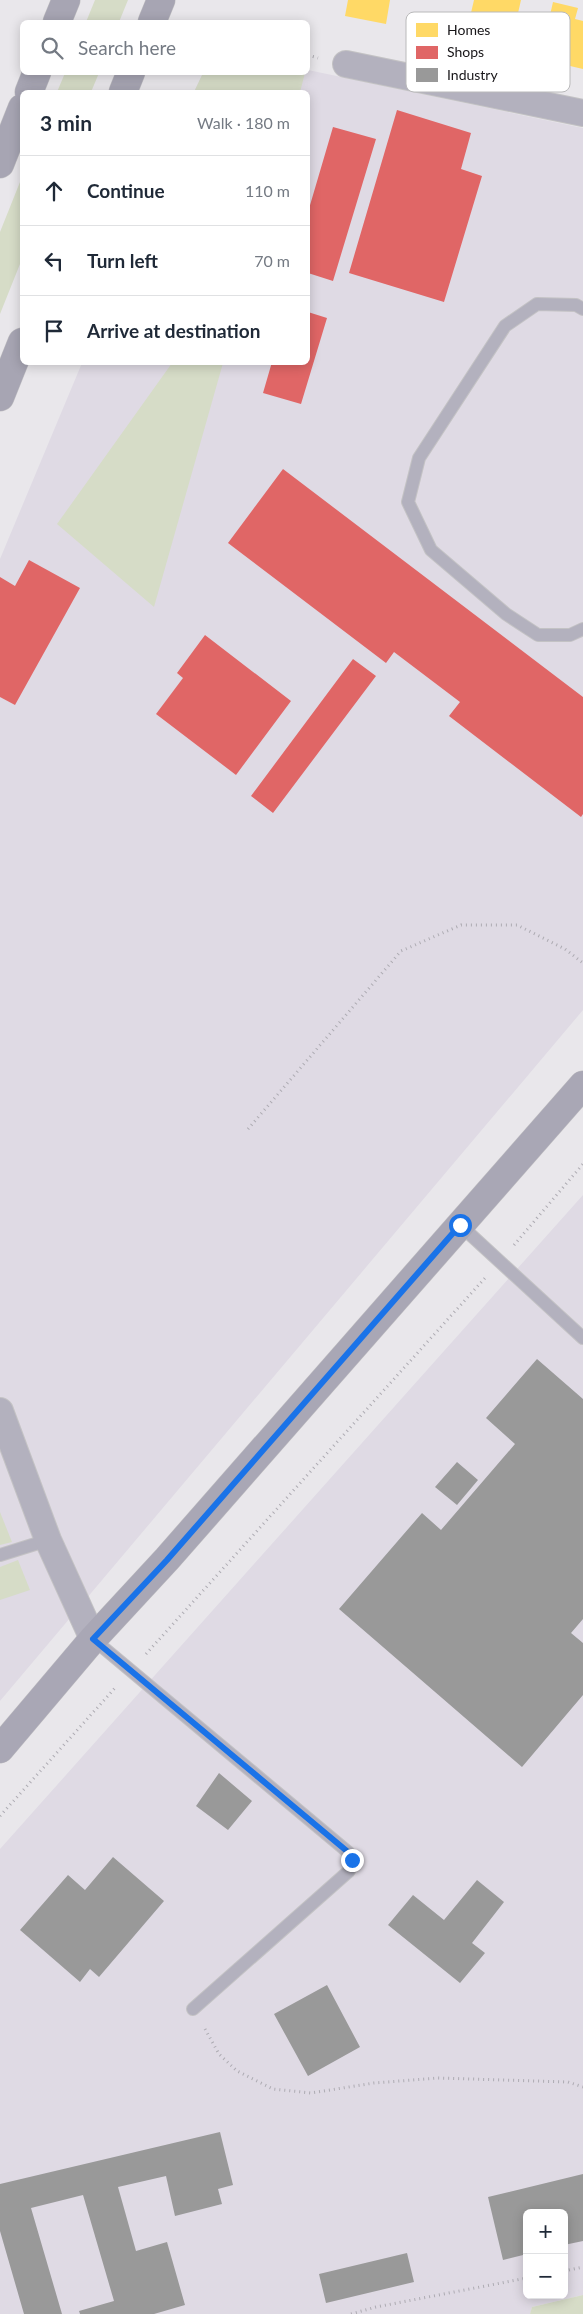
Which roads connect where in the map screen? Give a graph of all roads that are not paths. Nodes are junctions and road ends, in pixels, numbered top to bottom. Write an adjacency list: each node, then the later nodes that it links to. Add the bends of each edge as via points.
1 (66, 0): 3 (highway)
2 (161, 0): 4 (highway)
3 (58, 20)
4 (153, 20)
5 (346, 64): 8 (street)
6 (36, 75): 9 (highway)
7 (131, 75): 10 (highway)
8 (406, 76)
9 (30, 90)
10 (124, 90)
11 (481, 92): 13 (street)
12 (20, 113): 14 (highway)
13 (583, 113)
14 (0, 164)
15 (583, 309): 18 (lane, via 576,305 538,304 505,326 419,458 408,502 431,550 506,614 538,635 570,635)
16 (20, 347): 17 (highway)
17 (0, 397)
18 (583, 629)
19 (583, 1085): 20 (main road)
20 (460, 1225): 21 (lane); 25 (main road, via 167,1560)
21 (583, 1338)
22 (0, 1411): 23 (street)
23 (48, 1540): 24 (lane); 25 (street)
24 (0, 1555)
25 (93, 1639): 26 (main road); 27 (lane, via 348,1852 352,1860 349,1871)
26 (0, 1749)
27 (193, 2008)

